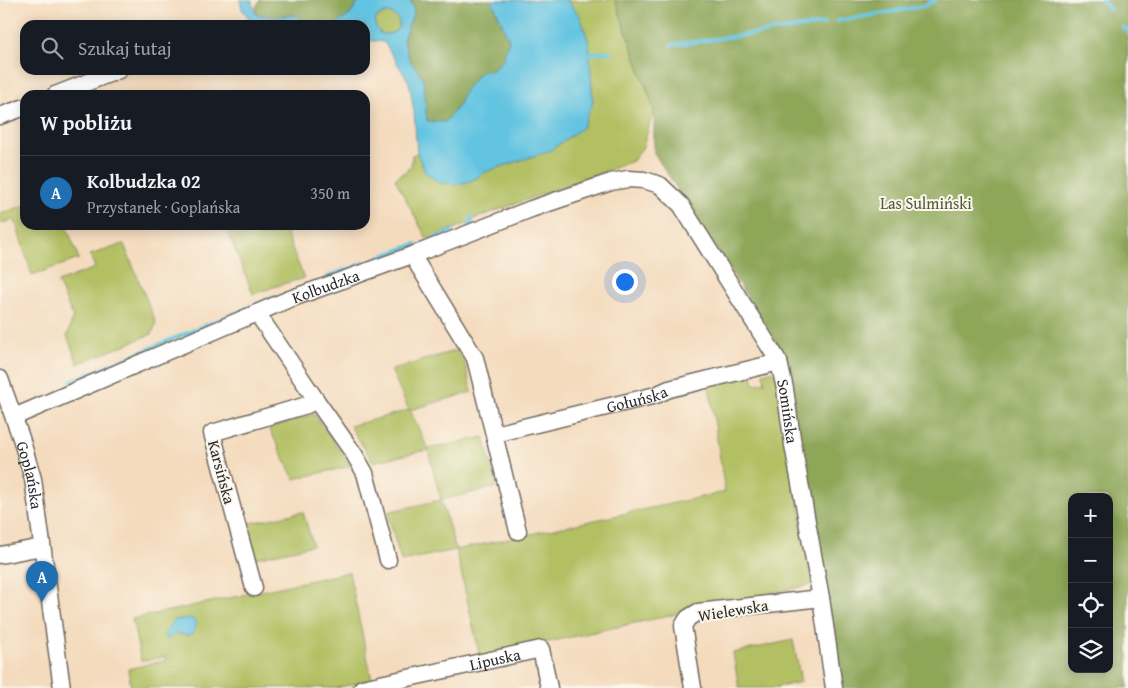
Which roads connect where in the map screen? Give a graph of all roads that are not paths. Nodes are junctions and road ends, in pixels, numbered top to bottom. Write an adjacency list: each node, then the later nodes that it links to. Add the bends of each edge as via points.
1 (106, 75): 2 (street)
2 (68, 90)
3 (20, 109): 4 (street)
4 (0, 116)
5 (644, 180): 6 (street, Kolbudzka, via 628,178 611,182); 8 (street, Somińska, via 660,185 681,205)
6 (412, 255): 7 (street, Kolbudzka); 12 (street, via 475,358)
7 (258, 313): 10 (street); 11 (street, Kolbudzka)
8 (779, 362): 12 (street, Gołuńska); 18 (street, Somińska)
9 (0, 379): 11 (street, Goplańska)
10 (316, 400): 16 (street, via 365,473); 17 (street, Karsińska, via 212,433)
11 (14, 417): 14 (street, Goplańska, via 33,479)
12 (495, 434): 13 (street)
13 (518, 531)
14 (42, 546): 15 (street); 19 (street, Goplańska)
15 (0, 554)
16 (388, 560)
17 (254, 588)
18 (822, 598): 22 (street, Wielewska, via 698,612 688,618 683,626); 23 (street, Somińska)
19 (62, 688)
20 (362, 688): 21 (street, Lipuska, via 541,649)
21 (549, 688)
22 (693, 688)
23 (834, 688)

